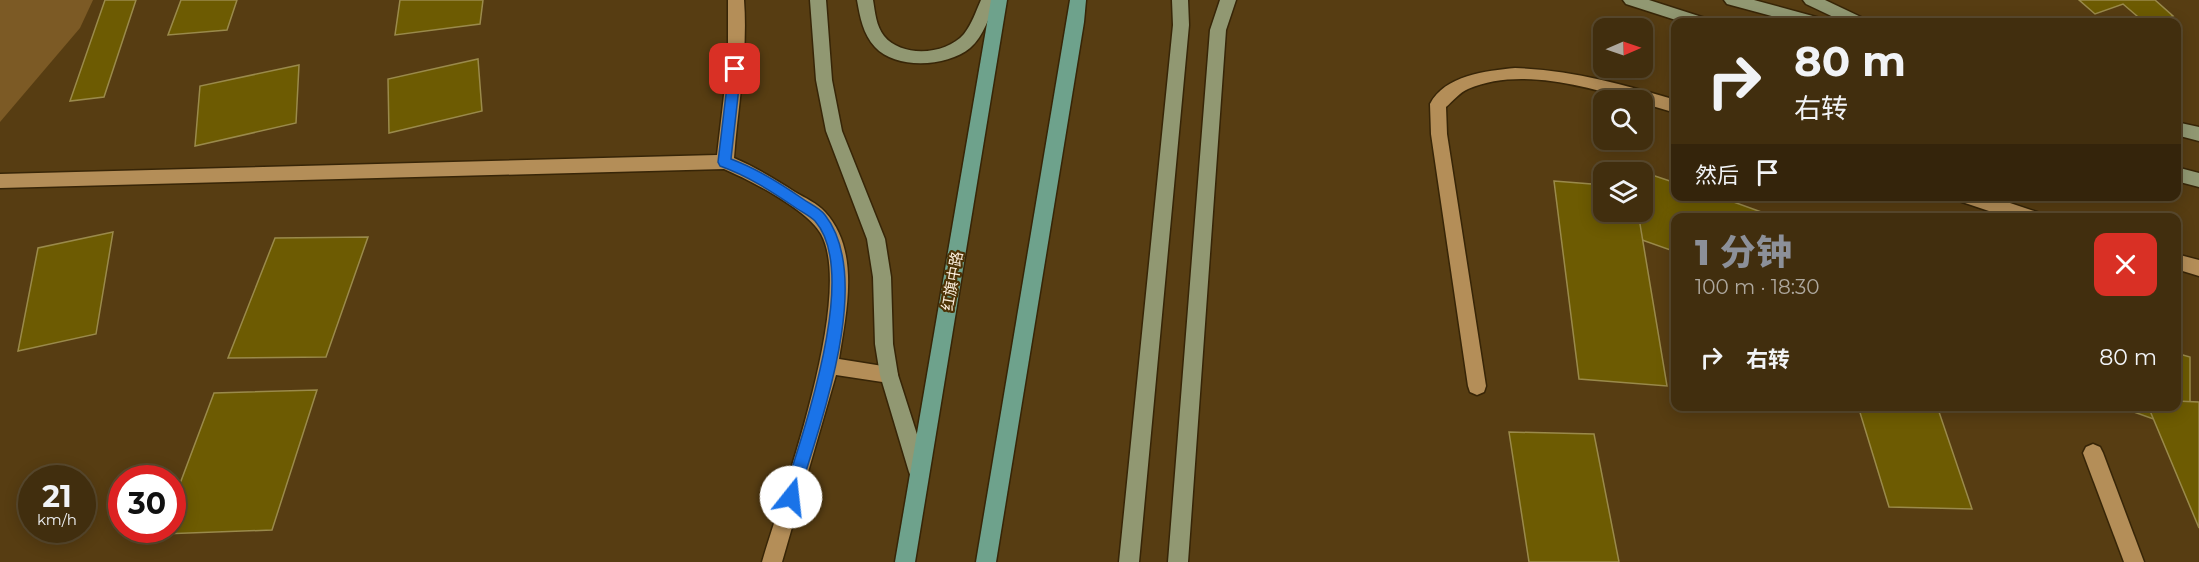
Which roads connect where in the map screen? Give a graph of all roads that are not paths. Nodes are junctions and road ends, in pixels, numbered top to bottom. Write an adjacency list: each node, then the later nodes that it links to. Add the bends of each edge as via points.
1 (735, 0): 17 (street, via 737,49)
2 (818, 0): 26 (main road, via 824,80 834,131 876,239)
3 (865, 0): 4 (main road, via 873,33 885,46 922,57 962,46)
4 (996, 0): 29 (main road, 红旗中路)
5 (1078, 0): 32 (main road)
6 (1180, 0): 33 (main road, via 1181,25)
7 (1227, 0): 34 (main road, via 1218,30)
8 (1631, 0): 11 (main road)
9 (1732, 0): 12 (main road)
10 (1811, 0): 13 (main road)
11 (1687, 18)
12 (1799, 18)
13 (1849, 18)
14 (1671, 106): 27 (street, via 1585,80 1504,74 1462,85 1438,104 1439,134)
15 (2181, 129): 16 (main road)
16 (2199, 134)
17 (725, 162): 20 (street); 25 (street, via 771,184 819,217 830,235 839,286)
18 (2181, 175): 19 (main road)
19 (2199, 180)
20 (0, 181)
21 (1981, 201): 22 (street)
22 (2018, 213)
23 (2181, 263): 24 (street)
24 (2199, 268)
25 (829, 366): 26 (street); 30 (street)
26 (889, 375): 29 (main road)
27 (1477, 386)
28 (2093, 453): 35 (street)
29 (919, 472): 31 (main road, 红旗中路)
30 (772, 562)
31 (905, 562)
32 (986, 562)
33 (1129, 562)
34 (1178, 562)
35 (2134, 562)

